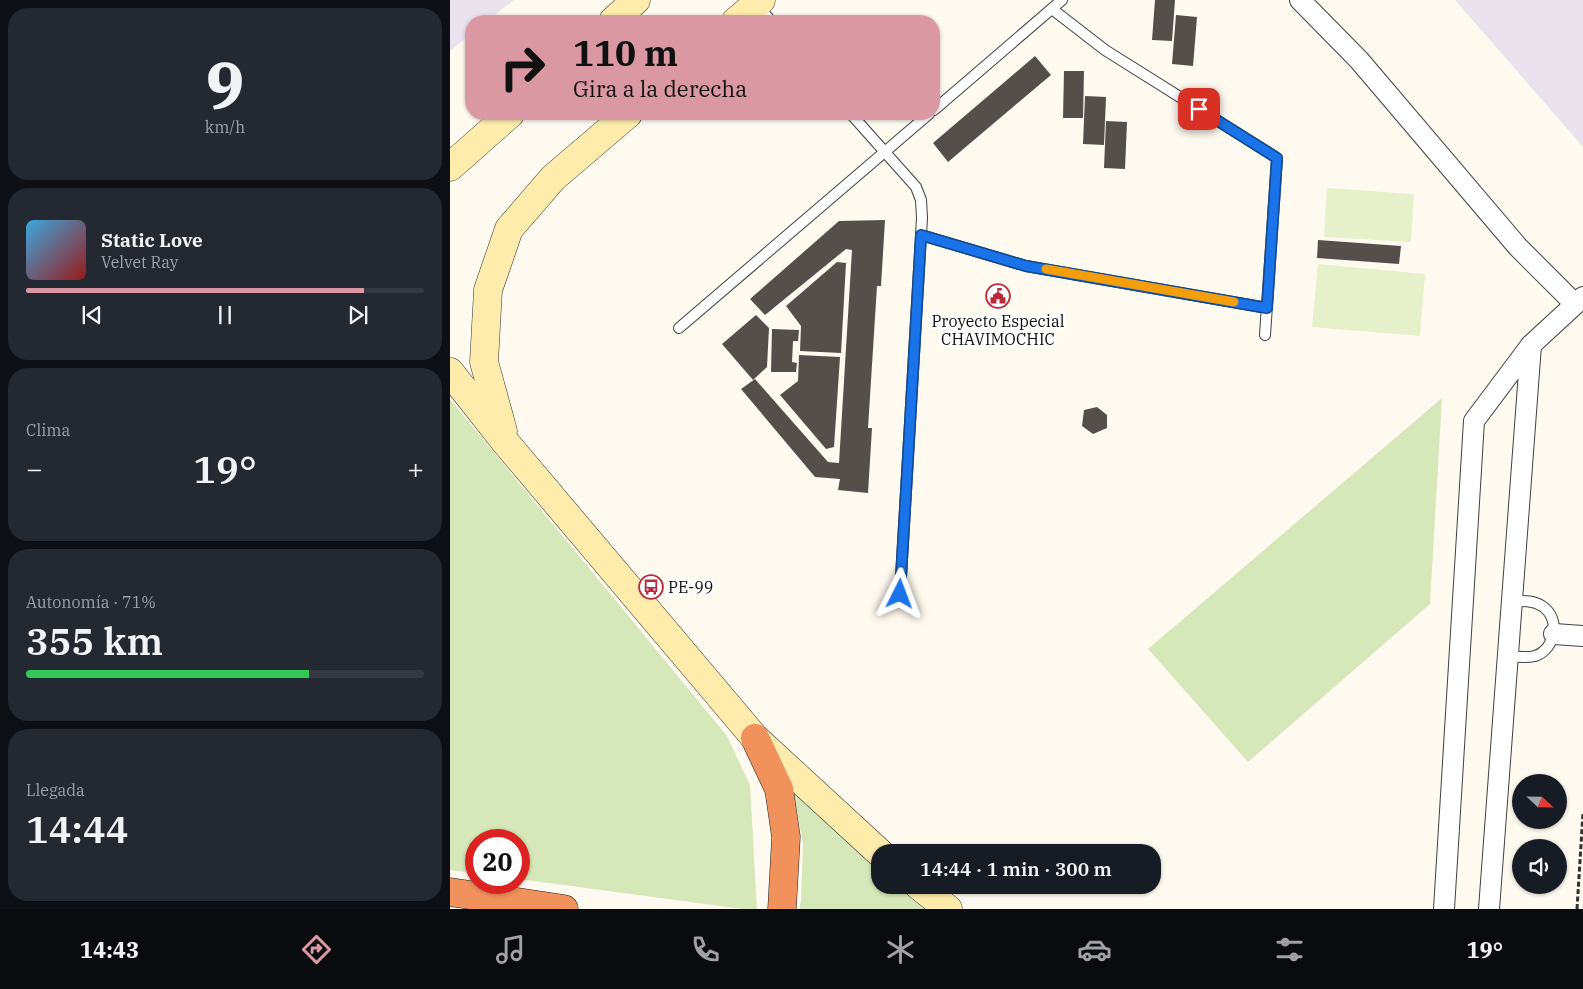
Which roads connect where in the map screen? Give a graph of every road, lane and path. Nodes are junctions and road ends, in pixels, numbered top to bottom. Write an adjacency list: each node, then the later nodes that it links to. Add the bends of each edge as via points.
1 (636, 0): 6 (street)
2 (1062, 0): 5 (lane)
3 (1300, 0): 16 (street, via 1359,60 1518,247)
4 (760, 6): 7 (street)
5 (1052, 9): 8 (lane); 17 (lane, via 1105,50 1277,158)
6 (620, 15)
7 (746, 15)
8 (940, 105)
9 (503, 120): 14 (street)
10 (621, 120): 22 (street, via 553,178 509,229 488,290 484,362)
11 (856, 120): 13 (lane)
12 (922, 120): 13 (lane)
13 (884, 152): 15 (lane, via 916,187 921,200); 18 (lane)
14 (450, 167)
15 (921, 235): 17 (lane, via 1026,266); 23 (lane)
16 (1579, 301): 20 (street)
17 (1267, 308): 19 (lane)
18 (679, 328)
19 (1265, 335)
20 (1531, 345): 24 (street); 36 (street, via 1474,421)
21 (450, 372): 22 (street)
22 (506, 442): 28 (street)
23 (900, 594)
24 (1512, 601): 25 (lane, via 1530,602 1545,608 1553,621); 27 (street)
25 (1554, 634): 26 (street); 27 (lane, via 1549,646 1537,655)
26 (1583, 636)
27 (1508, 656): 37 (street)
28 (755, 738): 30 (street); 34 (highway, via 779,789 786,837)
29 (1583, 813): 38 (path)
30 (871, 845)
31 (450, 892): 33 (highway)
32 (929, 894): 35 (street)
33 (564, 909)
34 (782, 909)
35 (948, 909)
36 (1444, 909)
37 (1489, 909)
38 (1577, 909)

